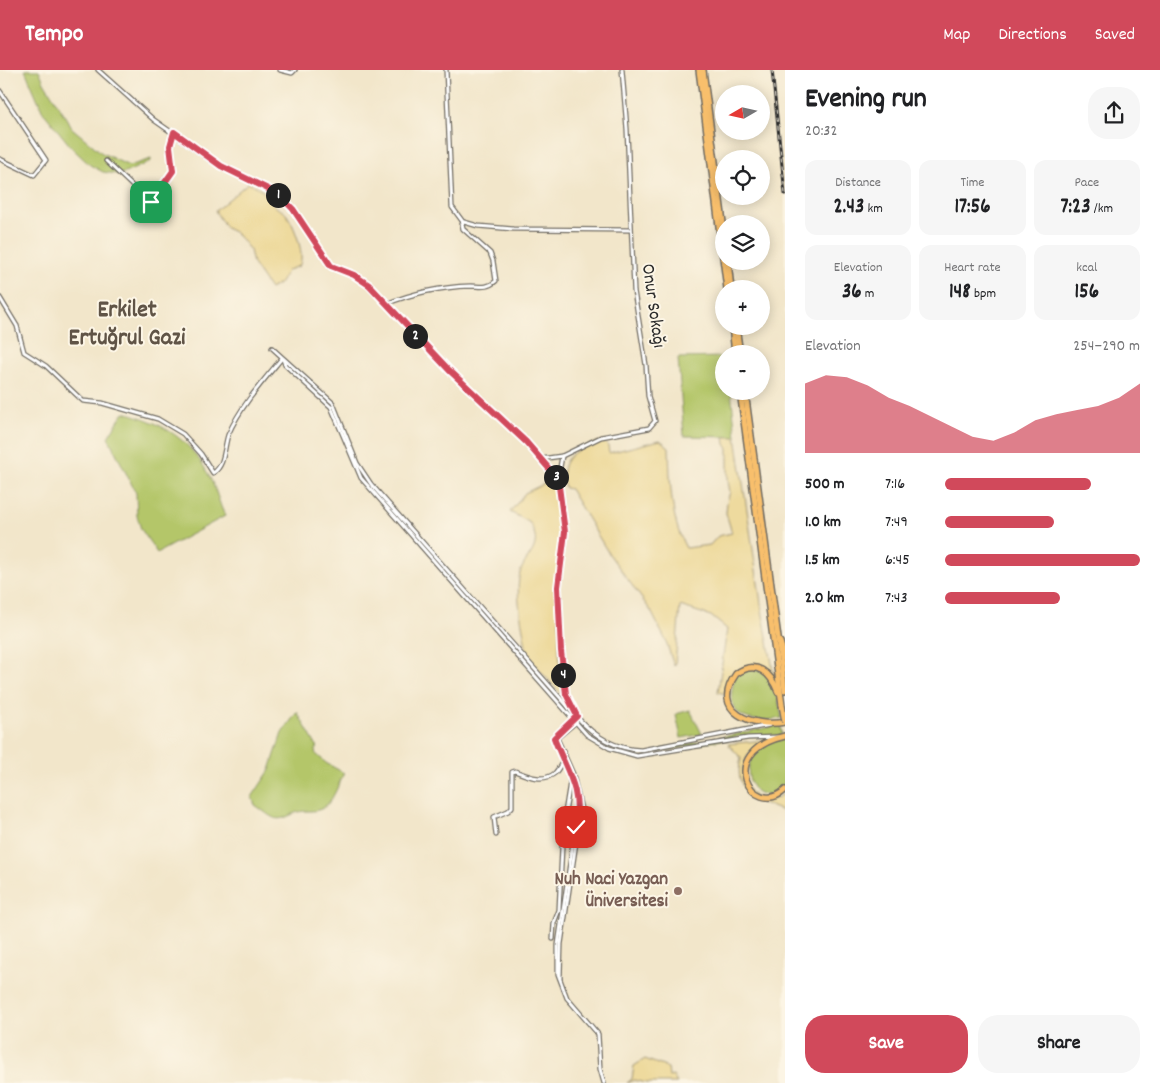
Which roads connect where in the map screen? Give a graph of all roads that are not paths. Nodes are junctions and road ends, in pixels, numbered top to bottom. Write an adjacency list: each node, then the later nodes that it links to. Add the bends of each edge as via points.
1 (98, 70): 9 (street, via 154,120)
2 (280, 70): 3 (street, via 292,73)
3 (295, 70)
4 (446, 70): 13 (street, via 452,207)
5 (622, 70): 14 (street, Onur Sokağı)
6 (699, 70): 15 (highway)
7 (703, 70): 12 (highway)
8 (0, 91): 10 (street, via 46,160 33,175)
9 (174, 132): 11 (street, via 170,146 173,171 151,202); 17 (street, via 221,166 278,194 293,209 331,266 364,282)
10 (0, 159)
11 (106, 162)
12 (722, 215)
13 (463, 222): 14 (street, via 513,229); 17 (street, via 463,229 490,253 496,281 486,287 423,292)
14 (630, 230): 22 (street, Onur Sokağı, via 636,313 655,422 649,428 595,439)
15 (726, 280)
16 (0, 298): 19 (street, via 17,326 24,352 46,366 83,401 158,419 183,434 201,454 212,473 220,466 226,440 236,420)
17 (386, 304): 23 (street)
18 (272, 348): 19 (street)
19 (282, 358): 29 (street, via 333,403 357,463 371,484); 30 (street, via 285,365 331,407 361,478)
20 (741, 400): 28 (highway)
21 (746, 400): 25 (highway)
22 (562, 456): 23 (street, Onur Sokağı); 24 (street)
23 (540, 459): 24 (street)
24 (558, 479): 29 (street, via 565,532 558,587 561,651 566,694)
25 (772, 598): 26 (highway); 27 (highway)
26 (785, 658)
27 (785, 690)
28 (782, 705): 31 (highway, bridge); 32 (highway, via 774,680 761,669 745,668 731,682 730,703 738,715 753,723)
29 (577, 716): 30 (street); 32 (street, via 608,741 640,750)
30 (574, 722): 33 (street, via 606,747 637,756 748,738); 34 (street, via 554,737); 39 (street, via 557,738 571,768 581,806 561,944)
31 (785, 722): 32 (highway)
32 (778, 723)
33 (784, 736): 36 (highway, via 753,750 746,761 746,774 758,795 770,798)
34 (565, 759): 35 (street); 37 (street, via 554,773 545,777 512,772 512,806 508,812 494,817)
35 (571, 776): 38 (street, via 564,816 559,910 553,925); 39 (street, via 578,812 558,945)
36 (785, 790)
37 (496, 835)
38 (554, 939)
39 (560, 978): 40 (street, via 567,998 598,1034)
40 (604, 1083)

